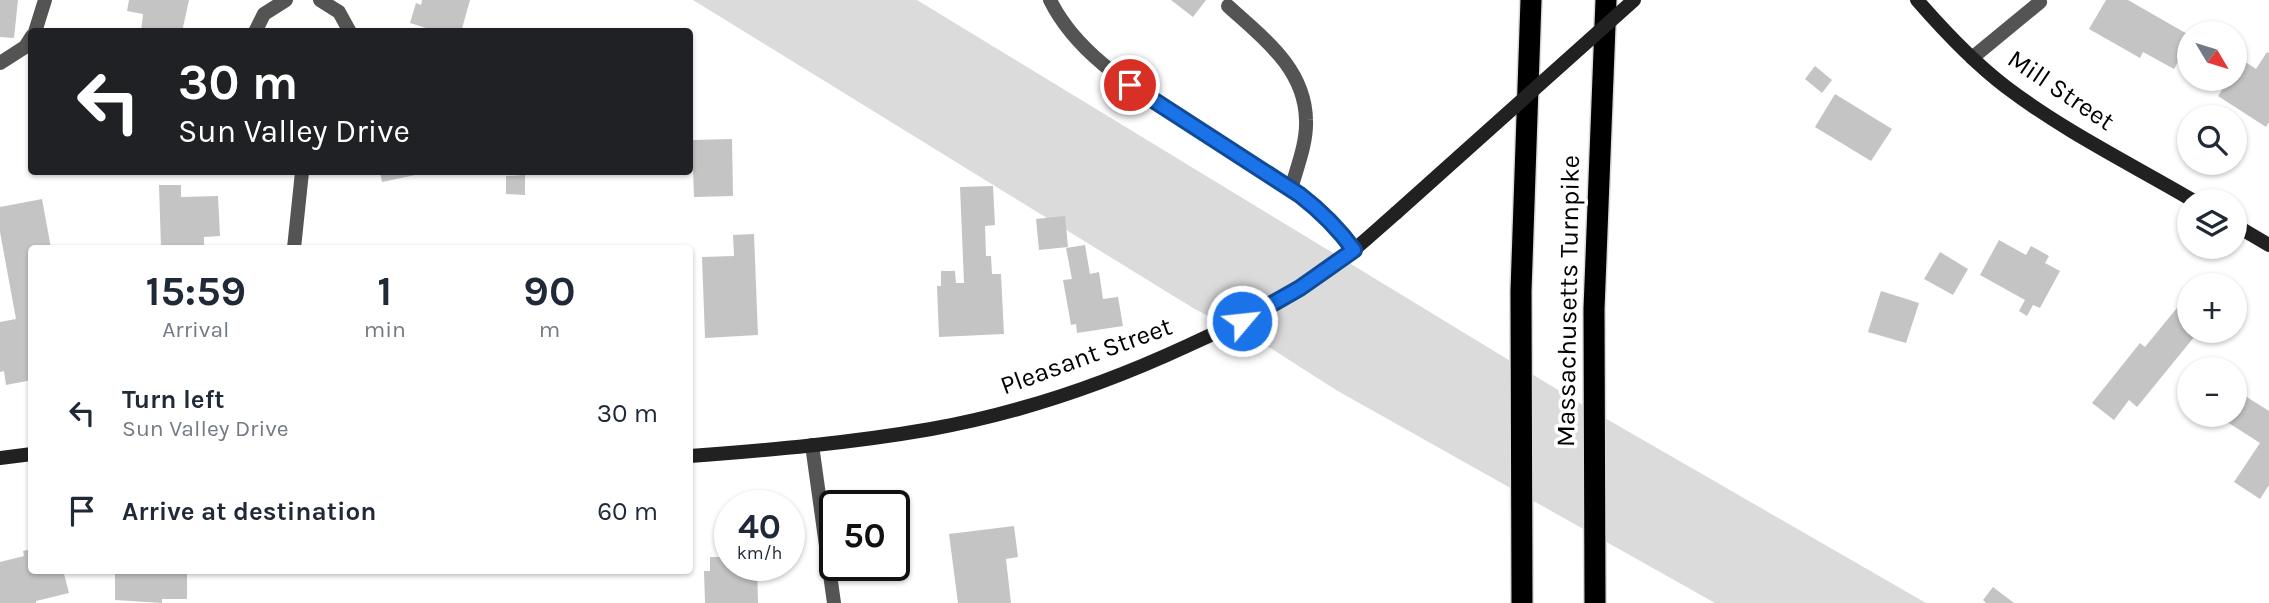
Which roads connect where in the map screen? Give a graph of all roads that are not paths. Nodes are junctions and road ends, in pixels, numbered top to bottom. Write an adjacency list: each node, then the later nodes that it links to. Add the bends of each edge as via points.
1 (45, 0): 11 (street)
2 (286, 0): 12 (street, via 264,15)
3 (320, 0): 13 (street, via 339,12)
4 (1050, 0): 18 (street, via 1076,38 1130,85)
5 (1531, 0): 29 (highway, Massachusetts Turnpike, via 1521,278)
6 (1606, 0): 30 (highway, Massachusetts Turnpike, via 1594,309)
7 (1634, 0): 23 (main road, Pleasant Street, bridge)
8 (1917, 0): 15 (main road, Mill Street)
9 (2039, 0): 15 (street)
10 (1228, 6): 18 (street, via 1286,61 1301,87 1306,120)
11 (36, 28)
12 (257, 28)
13 (348, 28)
14 (28, 42): 16 (street)
15 (1972, 58): 19 (main road, Mill Street, via 2042,113)
16 (0, 63)
17 (302, 175): 21 (street)
18 (1291, 189): 23 (street, via 1322,212)
19 (2177, 191)
20 (2247, 232): 22 (main road)
21 (294, 245)
22 (2269, 245)
23 (1354, 250): 24 (main road, Pleasant Street, via 1242,321 1098,384 1039,404 933,429)
24 (812, 445): 26 (main road, Pleasant Street); 28 (street)
25 (28, 454): 27 (main road)
26 (693, 456)
27 (0, 458)
28 (834, 603)
29 (1522, 603)
30 (1595, 603)

